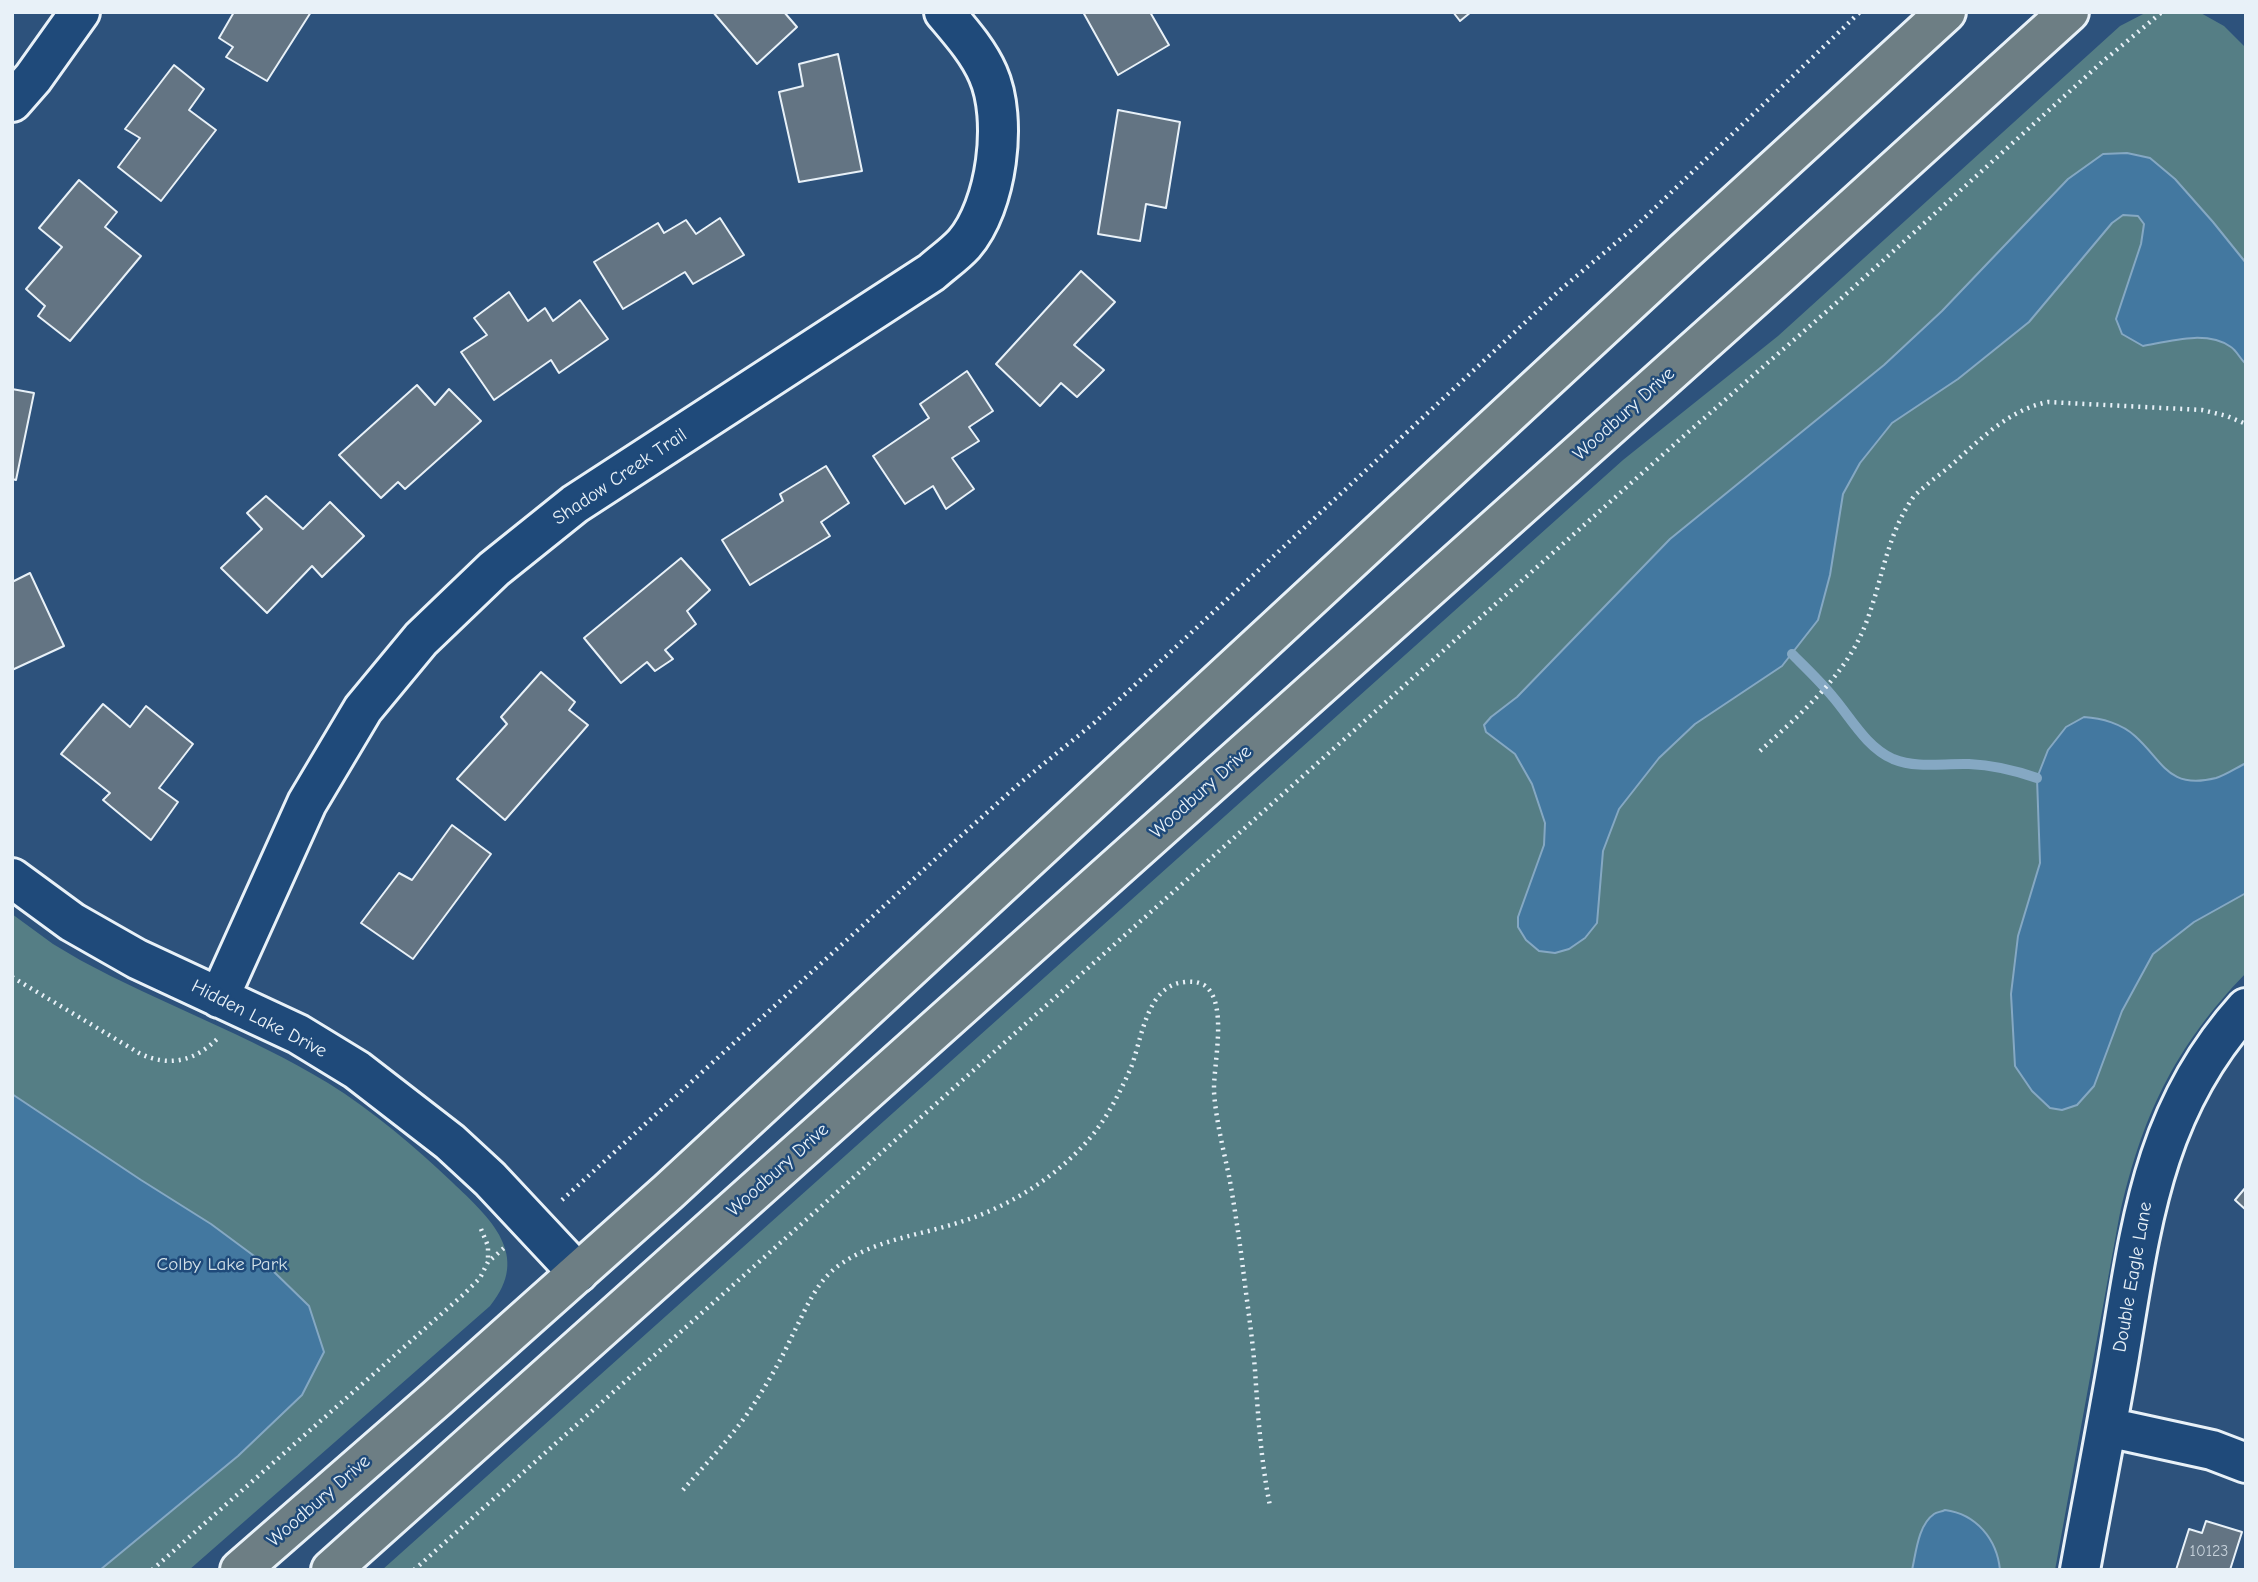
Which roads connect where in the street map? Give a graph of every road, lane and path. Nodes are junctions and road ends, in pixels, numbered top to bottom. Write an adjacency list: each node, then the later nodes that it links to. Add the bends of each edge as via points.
1 (80, 12): 7 (street)
2 (944, 12): 12 (street, Shadow Creek Trail, via 988,74 998,114 985,210 965,243 932,272 575,504 495,569 421,639 363,709 307,803)
3 (1860, 12): 14 (path, via 1637,225 1560,290 1094,723 953,843)
4 (1946, 12): 16 (main road, Woodbury Drive)
5 (2069, 12): 23 (main road, Woodbury Drive)
6 (2162, 12): 24 (path)
7 (12, 102)
8 (2246, 424): 9 (path, via 2179,408 2048,402 2019,411 1909,503 1892,535 1862,632 1847,660 1814,701)
9 (1760, 751)
10 (12, 878): 12 (street, Hidden Lake Drive, via 72,922)
11 (12, 977): 12 (path, via 160,1062 181,1060 211,1045 220,1037)
12 (228, 1002): 16 (street, Hidden Lake Drive, via 298,1034 406,1106 490,1179)
13 (2246, 1008): 17 (street, Double Eagle Lane, via 2200,1068 2166,1138 2145,1208)
14 (573, 1190)
15 (474, 1219): 21 (path, via 488,1246 488,1262 472,1287)
16 (578, 1273): 22 (main road, Woodbury Drive)
17 (2107, 1427): 18 (street, via 2212,1450); 25 (street, Double Eagle Lane)
18 (2246, 1463)
19 (683, 1490): 20 (path, via 754,1404 825,1277 870,1248 998,1208 1069,1161 1111,1108 1132,1066 1154,1003 1178,982 1190,981 1208,988 1217,1004 1214,1090 1233,1196 1255,1368 1259,1445)
20 (1270, 1506)
21 (152, 1570)
22 (240, 1570)
23 (331, 1570)
24 (414, 1570)
25 (2080, 1570)

